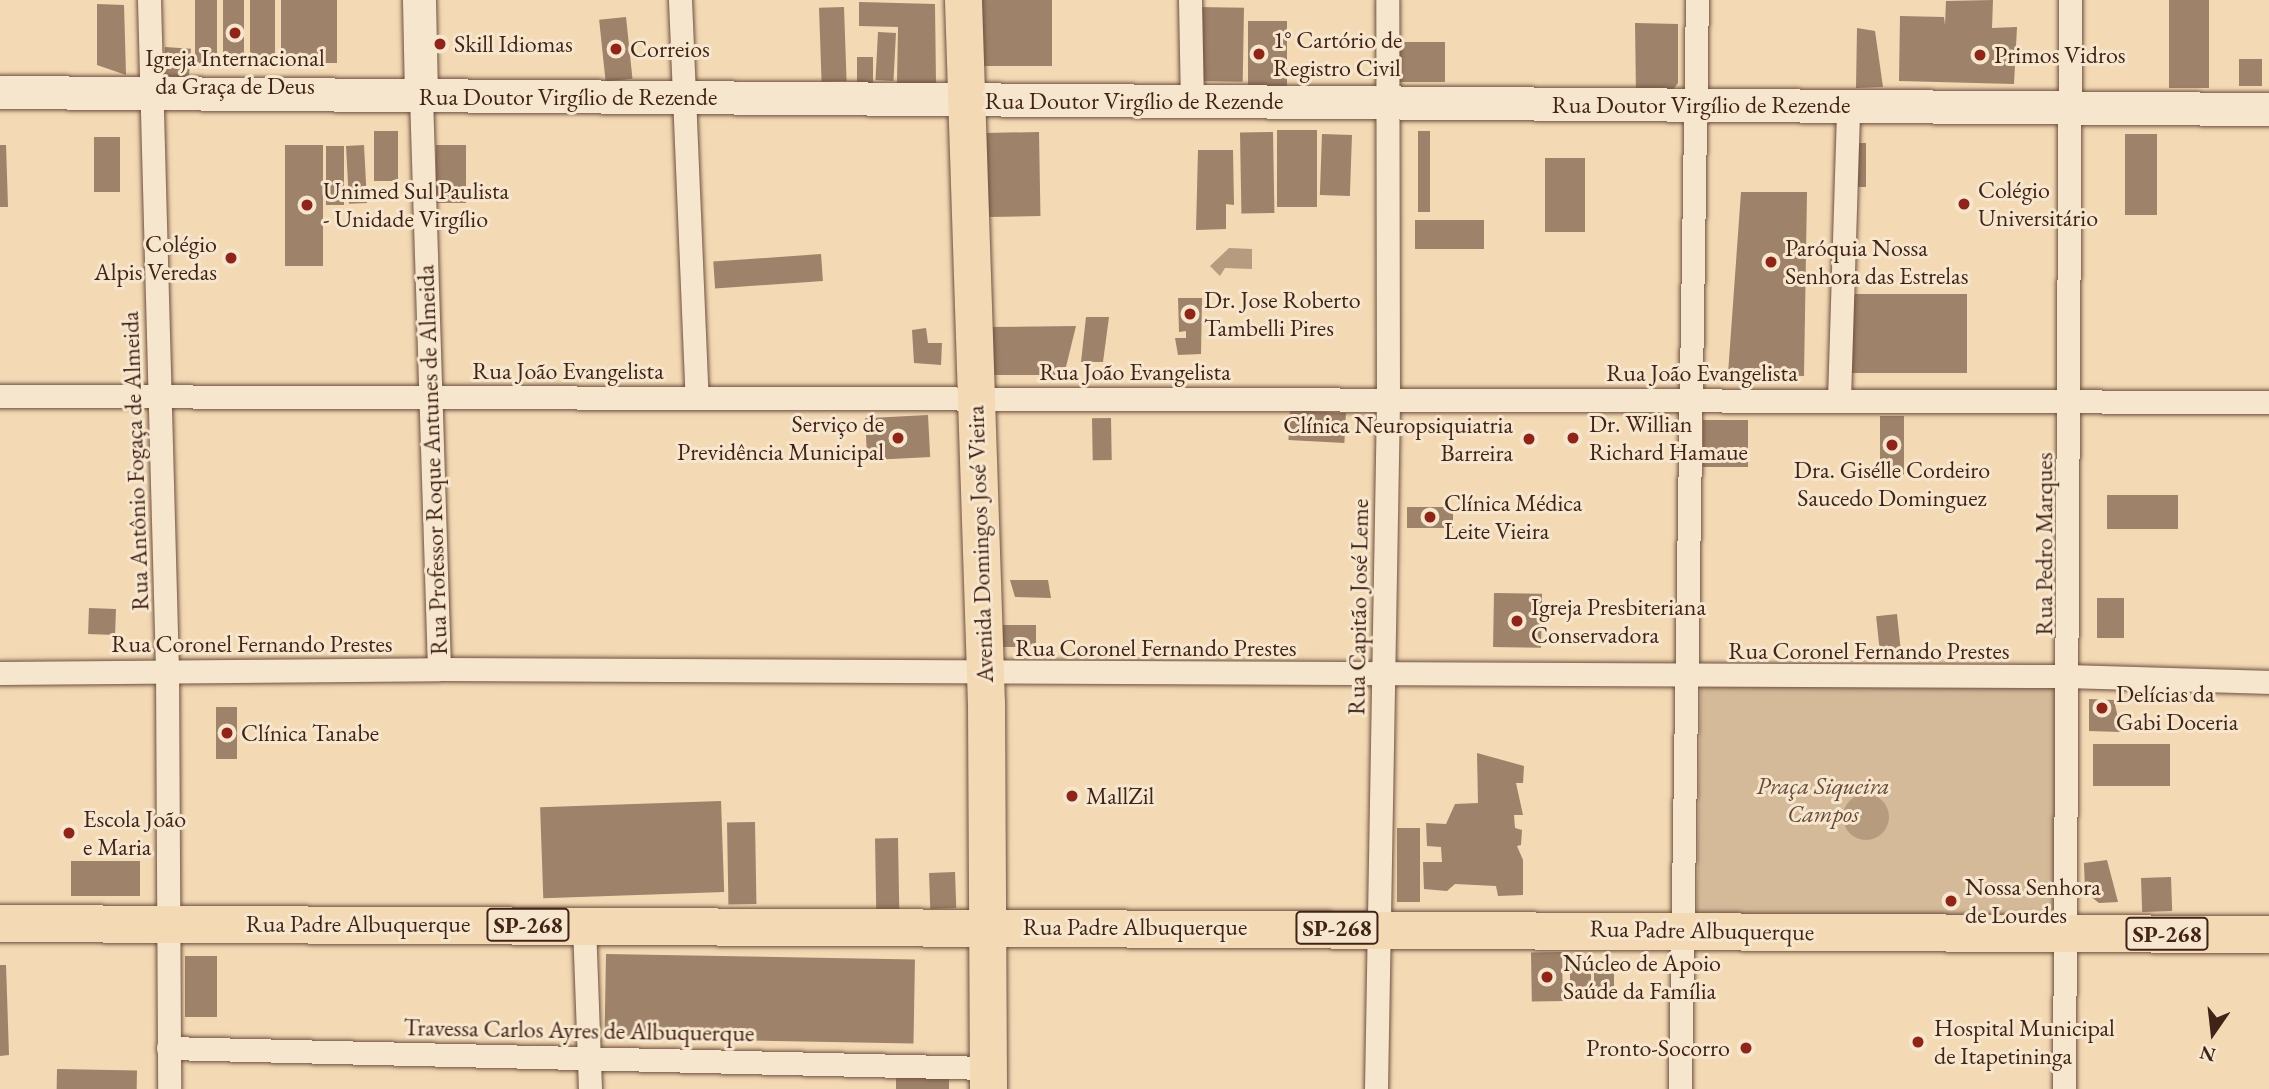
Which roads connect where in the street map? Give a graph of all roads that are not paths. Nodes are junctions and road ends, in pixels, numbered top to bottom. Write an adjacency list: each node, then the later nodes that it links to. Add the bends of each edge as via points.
1 (149, 0): 10 (street, Rua Antônio Fogaça de Almeida)
2 (418, 0): 11 (main road, Rua Professor Roque Antunes de Almeida)
3 (680, 0): 12 (street)
4 (963, 0): 13 (main road, Avenida Domingos José Vieira)
5 (1190, 0): 14 (street)
6 (1387, 0): 15 (street, Rua Capitão José Leme)
7 (1697, 0): 16 (street)
8 (2070, 0): 18 (street, Rua Pedro Marques)
9 (0, 92): 10 (main road, Rua Doutor Virgílio de Rezende)
10 (152, 93): 11 (main road, Rua Doutor Virgílio de Rezende); 21 (street, Rua Antônio Fogaça de Almeida)
11 (421, 96): 12 (main road, Rua Doutor Virgílio de Rezende); 22 (street, Rua Professor Roque Antunes de Almeida)
12 (685, 97): 13 (main road, Rua Doutor Virgílio de Rezende); 23 (street)
13 (966, 99): 14 (main road, Rua Doutor Virgílio de Rezende); 24 (main road, Avenida Domingos José Vieira)
14 (1192, 101): 15 (main road, Rua Doutor Virgílio de Rezende)
15 (1387, 102): 16 (main road, Rua Doutor Virgílio de Rezende); 25 (street, Rua Capitão José Leme)
16 (1694, 104): 17 (main road, Rua Doutor Virgílio de Rezende); 26 (street)
17 (1848, 106): 18 (main road, Rua Doutor Virgílio de Rezende); 27 (street)
18 (2070, 107): 19 (main road, Rua Doutor Virgílio de Rezende); 28 (street, Rua Pedro Marques)
19 (2269, 109)
20 (0, 396): 21 (street, Rua João Evangelista)
21 (159, 397): 22 (street, Rua João Evangelista); 31 (street, Rua Antônio Fogaça de Almeida)
22 (428, 397): 23 (street, Rua João Evangelista); 30 (street, Rua Professor Roque Antunes de Almeida)
23 (697, 398): 24 (street, Rua João Evangelista)
24 (975, 398): 25 (street, Rua João Evangelista); 33 (main road, Avenida Domingos José Vieira)
25 (1388, 399): 26 (street, Rua João Evangelista); 34 (street, Rua Capitão José Leme)
26 (1688, 399): 27 (street, Rua João Evangelista); 36 (street)
27 (1839, 399): 28 (street, Rua João Evangelista)
28 (2071, 399): 29 (street, Rua João Evangelista); 35 (street, Rua Pedro Marques)
29 (2269, 402)
30 (439, 669): 31 (street, Rua Coronel Fernando Prestes); 33 (street, Rua Coronel Fernando Prestes)
31 (167, 670): 32 (street, Rua Coronel Fernando Prestes); 39 (street, Rua Antônio Fogaça de Almeida)
32 (0, 673)
33 (985, 674): 34 (street, Rua Coronel Fernando Prestes); 41 (main road, Avenida Domingos José Vieira)
34 (1382, 675): 36 (street, Rua Coronel Fernando Prestes); 42 (street, Rua Capitão José Leme)
35 (2069, 676): 36 (street, Rua Coronel Fernando Prestes); 37 (street, Rua Coronel Fernando Prestes); 44 (street, Rua Pedro Marques)
36 (1685, 678): 43 (street)
37 (2269, 682)
38 (0, 923): 39 (main road, Rua Padre Albuquerque / SP-268)
39 (166, 923): 40 (main road, Rua Padre Albuquerque / SP-268); 46 (street, Rua Antônio Fogaça de Almeida)
40 (584, 925): 41 (main road, Rua Padre Albuquerque / SP-268); 47 (street)
41 (990, 927): 42 (main road, Rua Padre Albuquerque / SP-268); 48 (main road, Avenida Domingos José Vieira)
42 (1378, 928): 43 (main road, Rua Padre Albuquerque / SP-268); 51 (street, Rua Capitão José Leme)
43 (1697, 929): 44 (main road, Rua Padre Albuquerque / SP-268); 52 (street)
44 (2064, 934): 45 (main road, Rua Padre Albuquerque / SP-268); 53 (street, Rua Pedro Marques)
45 (2269, 934)
46 (168, 1048): 47 (street, Travessa Carlos Ayres de Albuquerque); 49 (street, Rua Antônio Fogaça de Almeida)
47 (589, 1055): 48 (street, Travessa Carlos Ayres de Albuquerque); 50 (street)
48 (988, 1079)
49 (169, 1089)
50 (590, 1089)
51 (1376, 1089)
52 (1680, 1089)
53 (2064, 1089)

